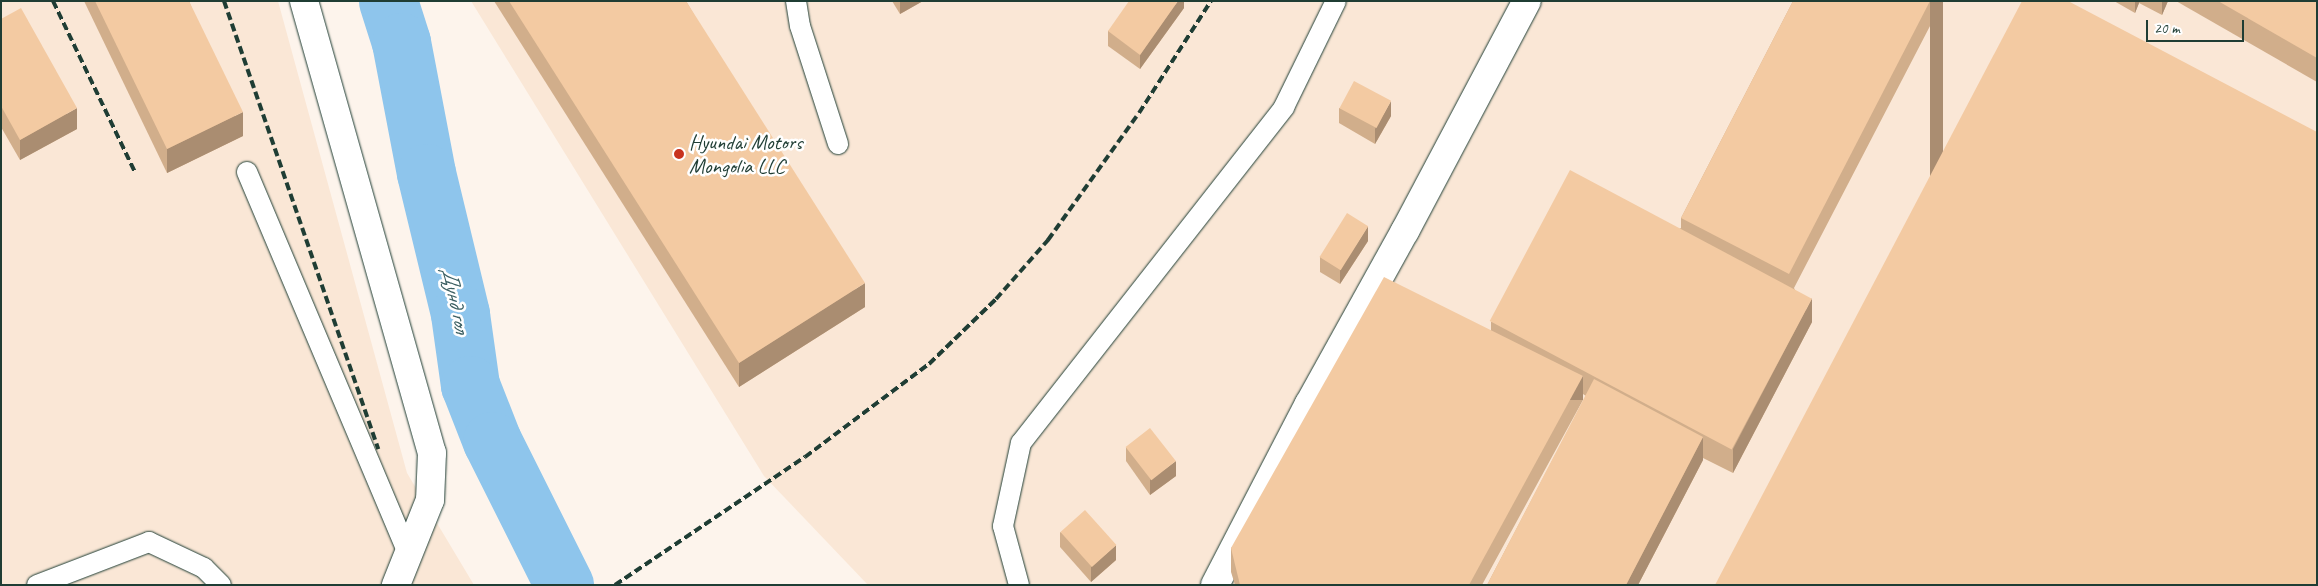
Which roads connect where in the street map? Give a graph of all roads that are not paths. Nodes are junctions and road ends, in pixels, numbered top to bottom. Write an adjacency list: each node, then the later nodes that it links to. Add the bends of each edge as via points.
1 (304, 1): 7 (street, via 432,453 430,500)
2 (796, 1): 5 (lane, via 800,26)
3 (1336, 1): 11 (lane, via 1284,107 1021,443 1003,526)
4 (1527, 1): 12 (street)
5 (838, 144)
6 (248, 172): 7 (lane)
7 (408, 554): 10 (street)
8 (37, 585): 9 (lane, via 149,542 204,568)
9 (221, 585)
10 (396, 585)
11 (1019, 585)
12 (1215, 585)

